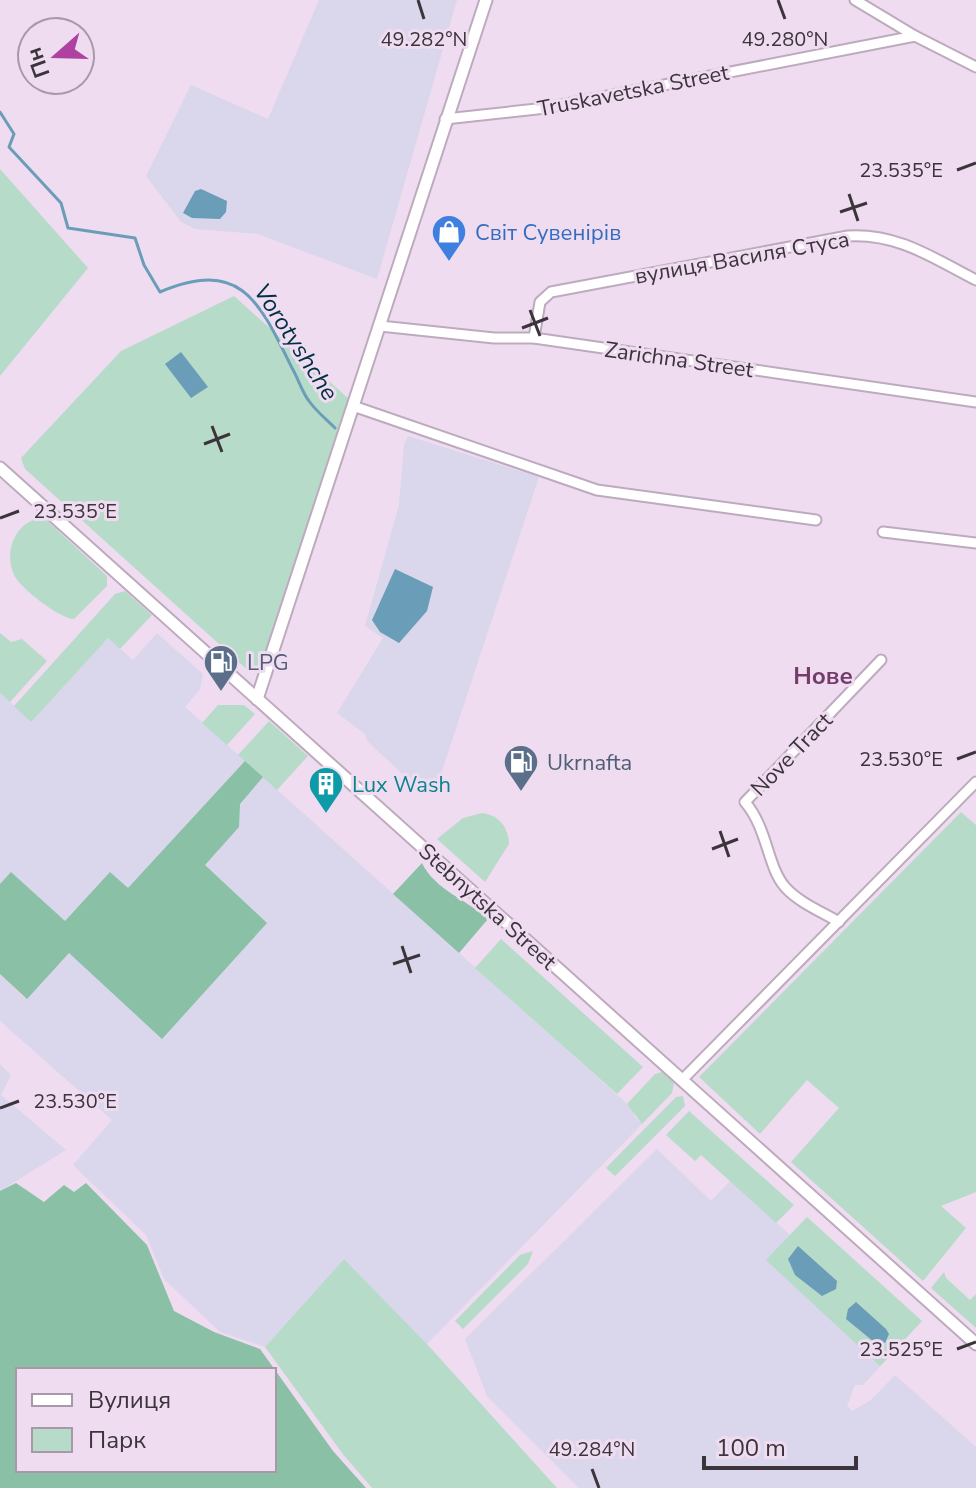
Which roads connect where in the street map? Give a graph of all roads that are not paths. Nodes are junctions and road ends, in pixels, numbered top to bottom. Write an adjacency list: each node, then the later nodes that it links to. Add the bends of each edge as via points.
1 (486, 0): 5 (street)
2 (855, 0): 3 (street)
3 (915, 36): 4 (street); 5 (street, Truskavetska Street, via 546,108)
4 (976, 67)
5 (445, 119): 7 (street)
6 (976, 280): 8 (street, вулиця Василя Стуса, via 895,240 848,236 551,292 540,302)
7 (380, 326): 8 (street, Zarichna Street); 10 (street)
8 (534, 338): 9 (street, Zarichna Street)
9 (976, 402)
10 (353, 406): 12 (street, via 597,490); 16 (street)
11 (0, 468): 16 (street, Stebnytska Street)
12 (816, 520)
13 (883, 532): 14 (street)
14 (976, 543)
15 (881, 660): 18 (street, Nove Tract, via 745,802 759,818 780,880)
16 (260, 694): 19 (street, Stebnytska Street)
17 (976, 782): 18 (street)
18 (839, 922): 19 (street)
19 (682, 1080): 20 (street, Stebnytska Street)
20 (976, 1344)

